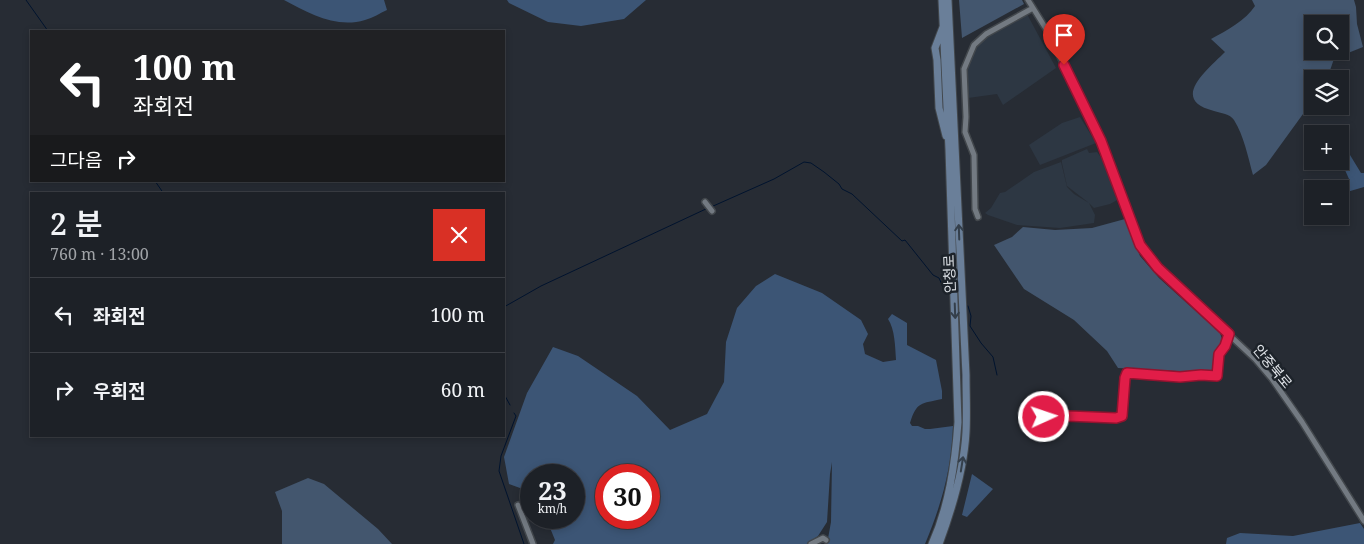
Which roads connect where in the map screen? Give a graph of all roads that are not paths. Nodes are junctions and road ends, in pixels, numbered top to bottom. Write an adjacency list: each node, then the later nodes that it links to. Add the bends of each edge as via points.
1 (942, 0): 5 (street, 안청로)
2 (948, 0): 18 (street, 안청로, one-way to 2, via 956,491 966,434)
3 (1028, 0): 4 (street, 안중북로)
4 (1033, 8): 9 (street, via 974,45 964,69 965,132 974,155); 10 (street, 안중북로, via 1101,141 1140,245 1158,268)
5 (944, 24): 6 (street, 안청로); 6 (street, via 935,48 941,117)
6 (949, 150): 17 (street, 안청로, one-way to 17, via 958,422 946,506)
7 (705, 202): 8 (street)
8 (712, 211)
9 (978, 217)
10 (1229, 334): 11 (street, via 1219,354 1217,376 1127,373 1122,416); 13 (street, 안중북로, via 1272,379)
11 (1044, 417)
12 (518, 505): 15 (street)
13 (1364, 521)
14 (826, 540): 16 (street, via 823,538)
15 (533, 544)
16 (812, 544)
17 (932, 544)
18 (938, 544)

